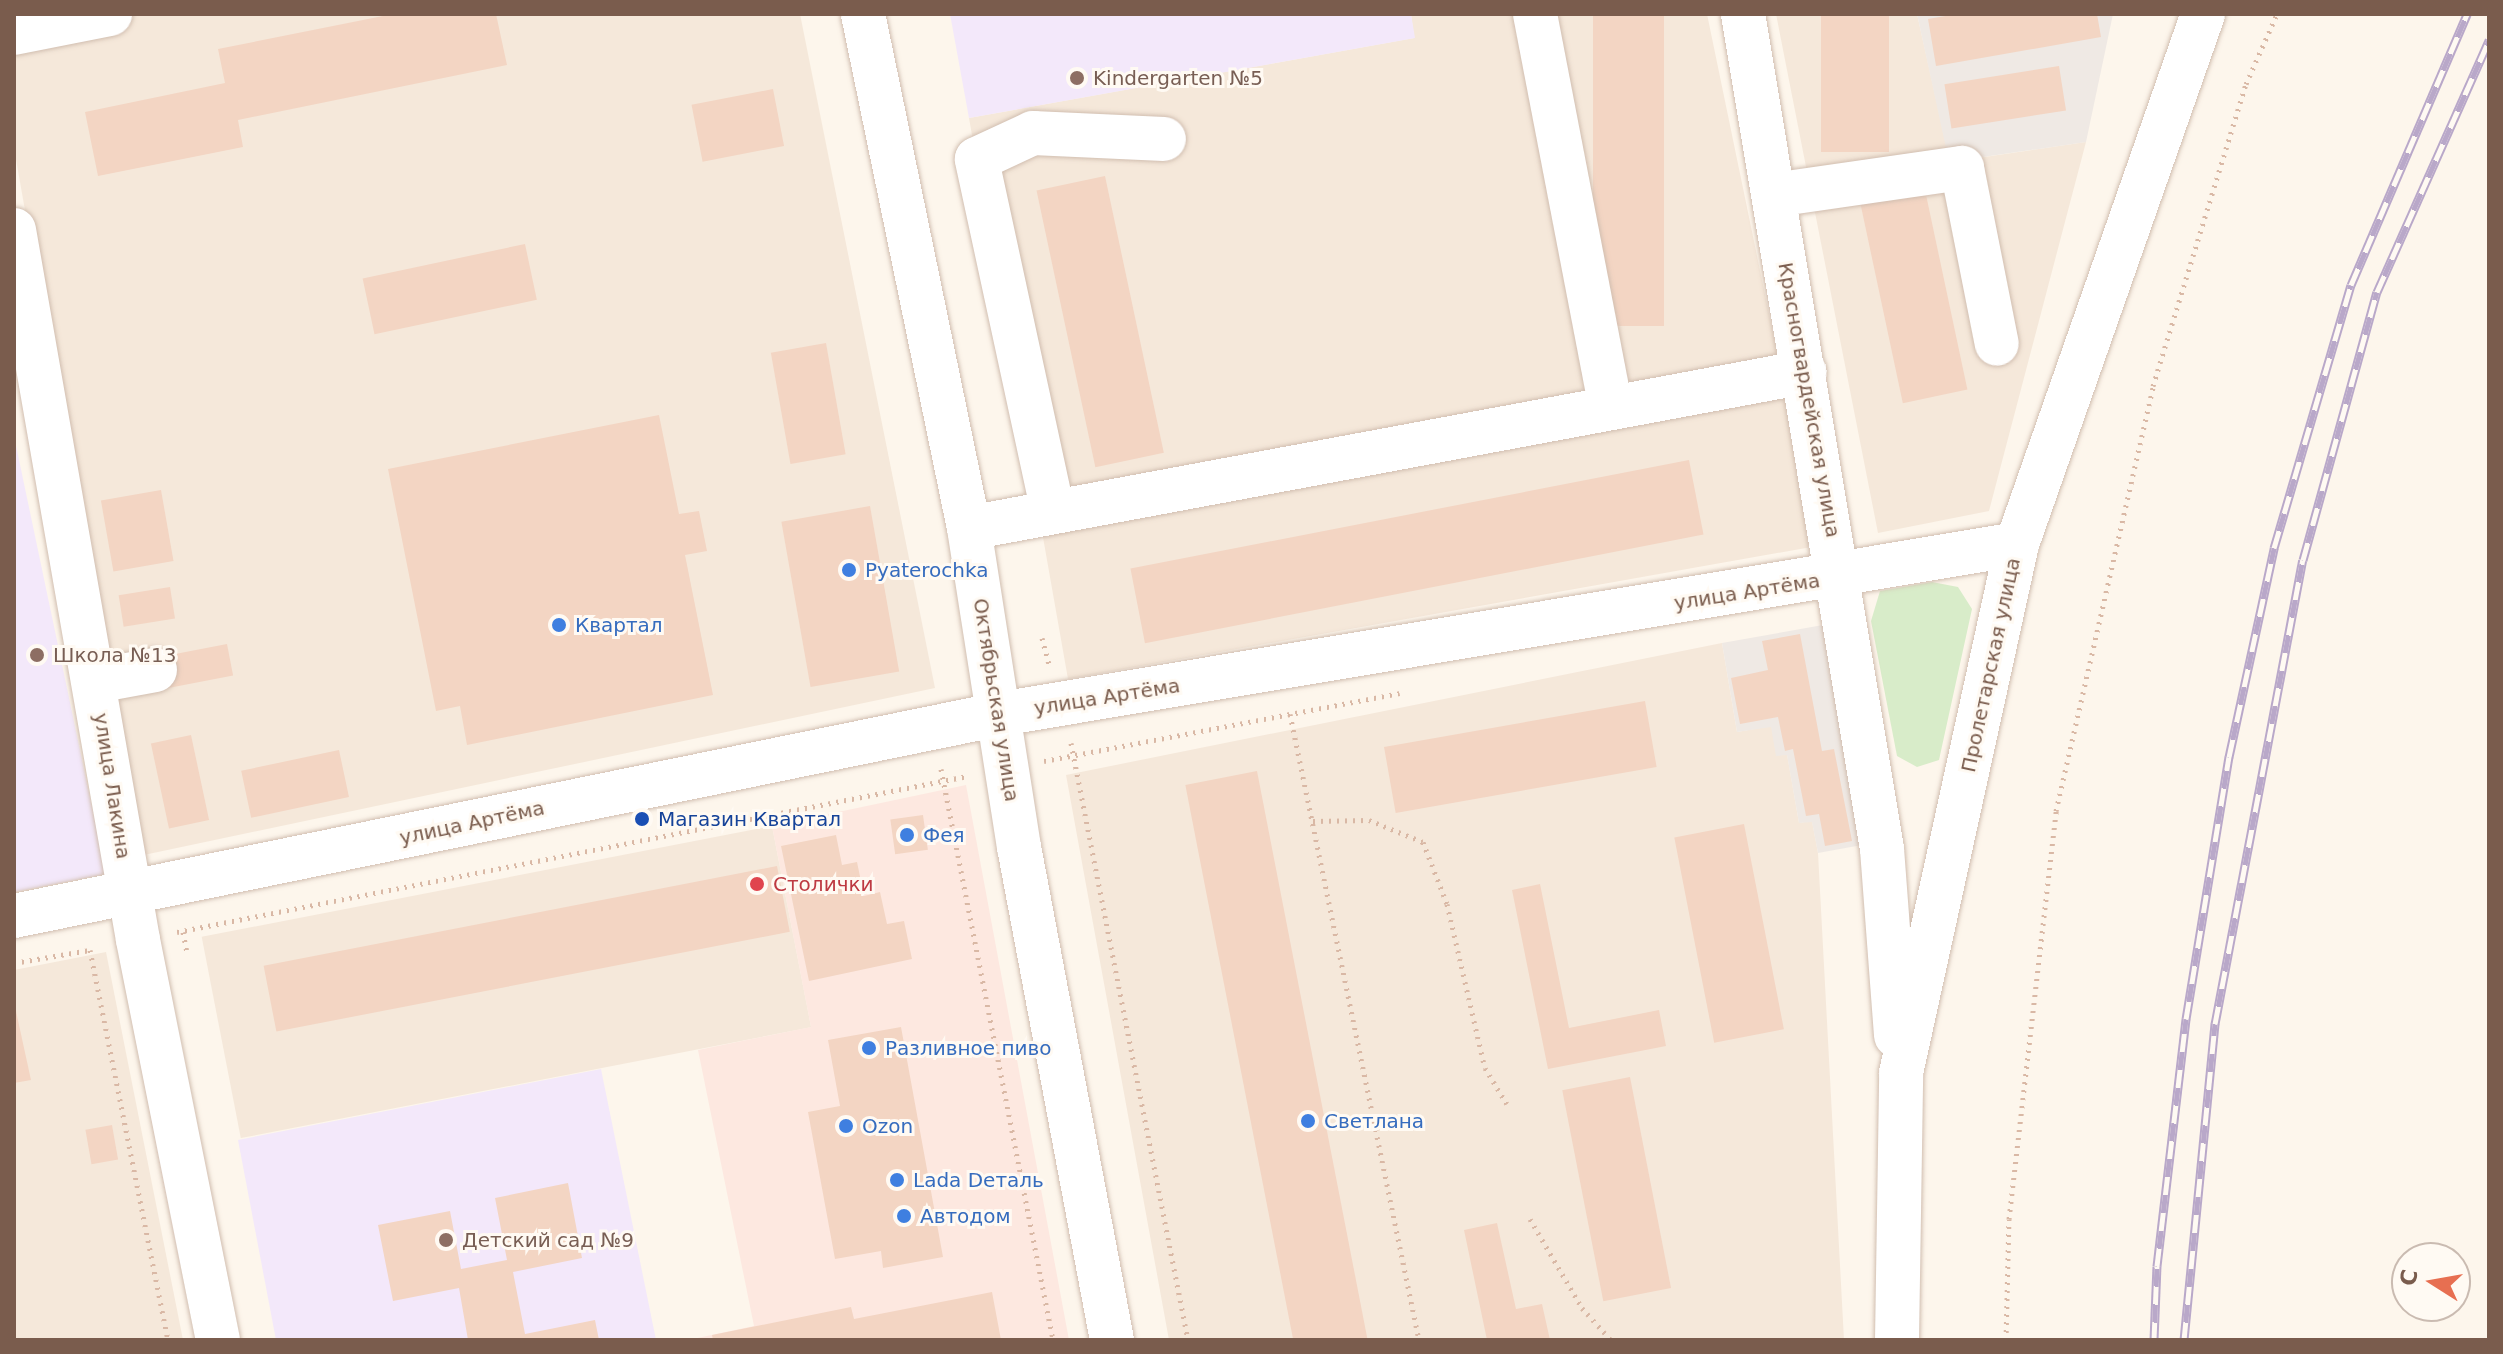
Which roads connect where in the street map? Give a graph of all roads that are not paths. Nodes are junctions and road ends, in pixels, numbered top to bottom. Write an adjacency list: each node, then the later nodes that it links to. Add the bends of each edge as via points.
1 (110, 14): 6 (street)
2 (863, 14): 14 (street, Октябрьская улица)
3 (1535, 14): 12 (street)
4 (1743, 14): 8 (street, Красногвардейская улица)
5 (2203, 14): 15 (street, Пролетарская улица)
6 (14, 33)
7 (1164, 139): 13 (street, via 1033,133 977,159)
8 (1774, 195): 10 (street, via 1962,168); 11 (street, Красногвардейская улица)
9 (14, 230): 18 (street, улица Лакина)
10 (1997, 344)
11 (1805, 372): 12 (street); 16 (street, Красногвардейская улица)
12 (1611, 408): 13 (street)
13 (1053, 512): 14 (street)
14 (969, 528): 19 (street, Октябрьская улица)
15 (2017, 544): 16 (street, улица Артёма); 22 (street, Пролетарская улица)
16 (1839, 577): 19 (street, улица Артёма); 22 (street, Красногвардейская улица, via 1882,849)
17 (155, 670): 18 (street)
18 (95, 681): 20 (street, улица Лакина)
19 (1000, 714): 20 (street, улица Артёма); 24 (street, Октябрьская улица)
20 (130, 893): 21 (street, улица Артёма); 23 (street, улица Лакина)
21 (14, 916)
22 (1901, 1073): 25 (street, Пролетарская улица)
23 (218, 1340)
24 (1112, 1340)
25 (1897, 1340)

